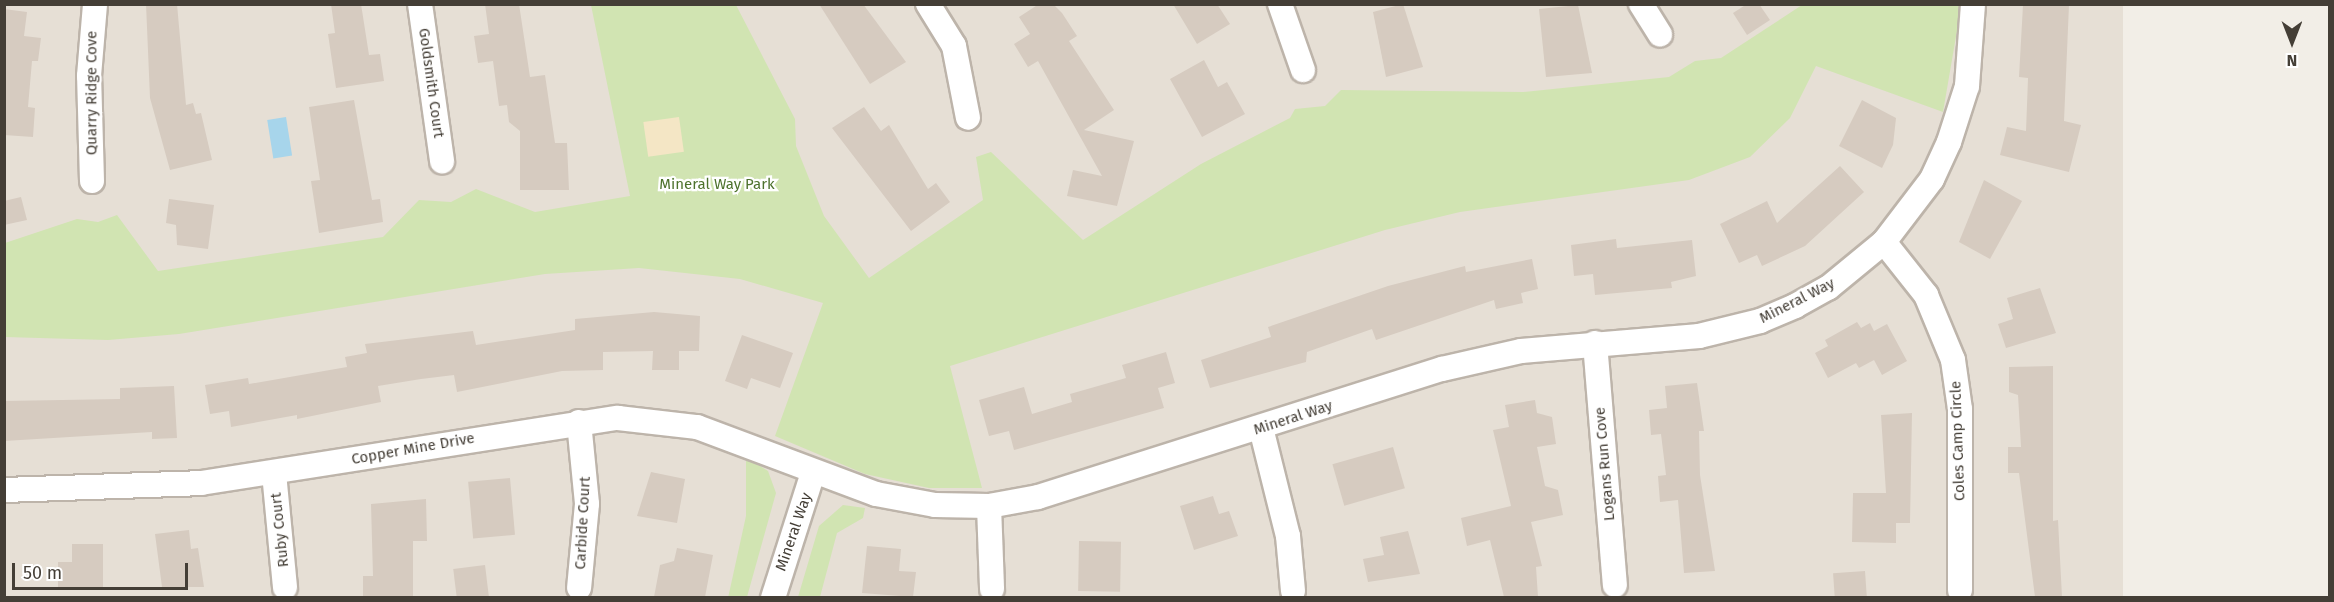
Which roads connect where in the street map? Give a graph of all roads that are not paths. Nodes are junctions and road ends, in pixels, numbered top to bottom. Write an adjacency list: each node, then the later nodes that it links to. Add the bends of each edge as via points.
1 (95, 4): 11 (street, Quarry Ridge Cove, via 89,76)
2 (420, 4): 10 (street, Goldsmith Court)
3 (928, 4): 9 (street, via 954,46)
4 (1280, 4): 8 (street)
5 (1641, 4): 7 (street)
6 (1973, 4): 12 (street, Mineral Way, via 1967,86 1948,142 1932,179)
7 (1660, 35)
8 (1303, 70)
9 (968, 118)
10 (442, 161)
11 (92, 181)
12 (1884, 242): 13 (street, Mineral Way, via 1828,288 1760,321 1699,336); 24 (street, Coles Camp Circle, via 1926,295 1953,360 1960,409)
13 (1595, 343): 15 (street, Mineral Way, via 1521,351 1442,369); 20 (street, Logans Run Cove)
14 (579, 422): 16 (street, Copper Mine Drive); 17 (street, Copper Mine Drive, via 618,418 697,427); 22 (street, Carbide Court, via 587,504)
15 (1261, 428): 19 (street, Mineral Way, via 1038,497); 25 (street, via 1288,536)
16 (274, 473): 18 (street, Copper Mine Drive, via 128,489); 21 (street, Ruby Court)
17 (813, 474): 19 (street, Mineral Way, via 905,500); 26 (street, Mineral Way)
18 (4, 490)
19 (989, 506): 23 (street)
20 (1615, 585)
21 (285, 587)
22 (579, 588)
23 (992, 589)
24 (1960, 590)
25 (1293, 591)
26 (773, 597)

